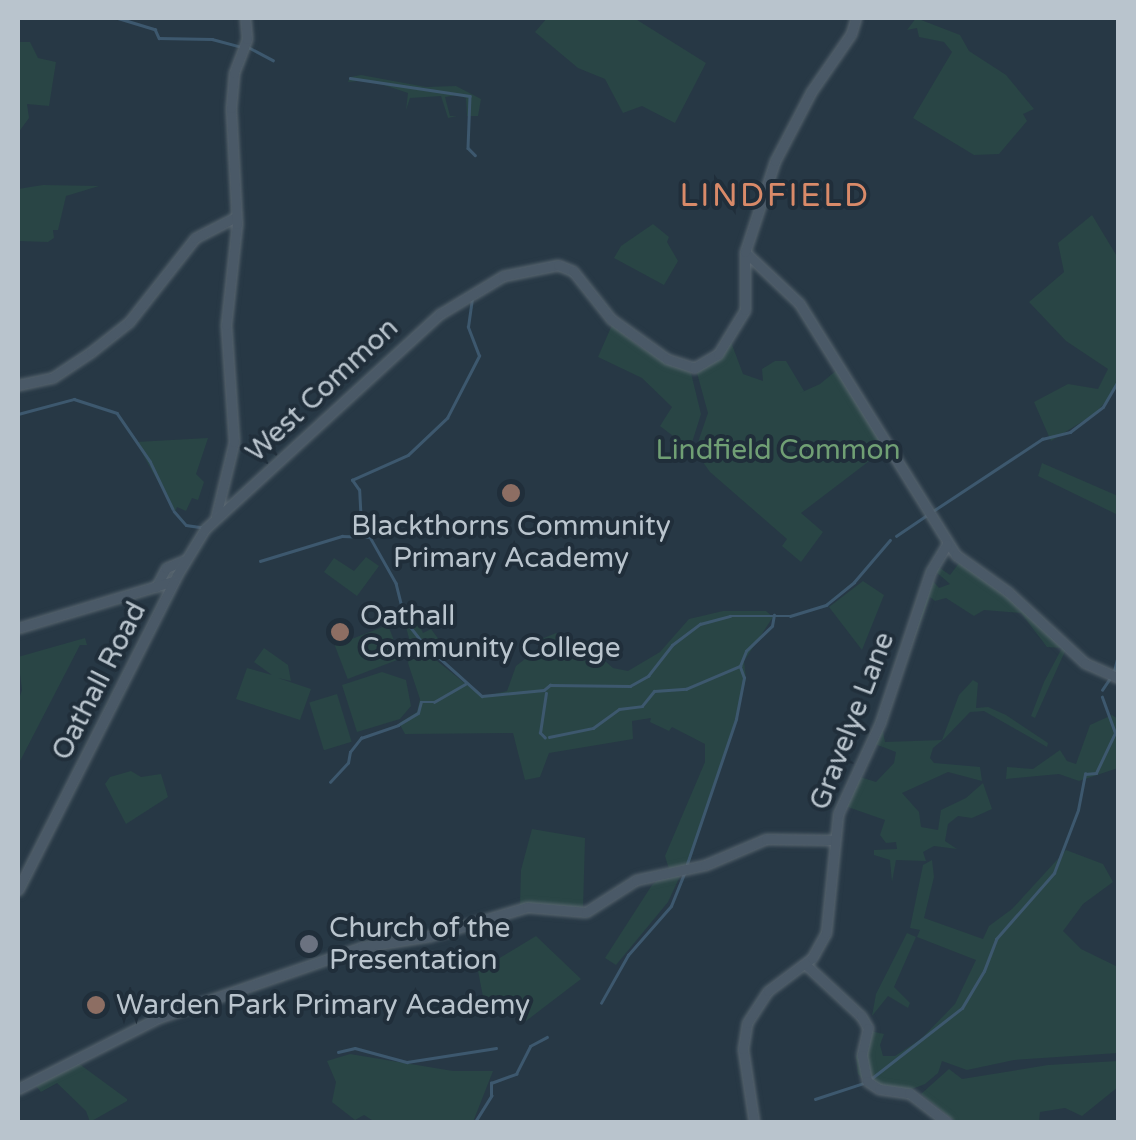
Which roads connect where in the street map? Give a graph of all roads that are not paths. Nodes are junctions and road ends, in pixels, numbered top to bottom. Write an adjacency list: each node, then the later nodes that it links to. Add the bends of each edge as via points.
1 (856, 18): 4 (street, via 782,146)
2 (246, 22): 3 (street, via 232,92)
3 (236, 218): 5 (street, via 196,238 129,322 61,374); 6 (street, via 226,316 234,442)
4 (745, 252): 6 (street, West Common, via 745,310 722,349 694,368 660,355 620,326 569,268 509,274 456,302 400,346); 7 (street, via 798,302)
5 (18, 385)
6 (216, 516): 8 (street, West Common)
7 (947, 544): 10 (street, via 1085,663); 11 (street, Gravelye Lane, via 930,570)
8 (167, 583): 9 (street); 12 (street, Oathall Road)
9 (18, 628)
10 (1118, 678)
11 (833, 840): 13 (street, Gravelye Lane, via 826,934); 14 (street, via 766,839 690,869 636,880 586,912 528,906 430,936 362,947 158,1018)
12 (18, 890)
13 (806, 964): 15 (street, Gravelye Lane, via 754,1010 743,1049); 16 (street, via 866,1025 867,1081 909,1093)
14 (18, 1089)
15 (754, 1122)
16 (947, 1122)

